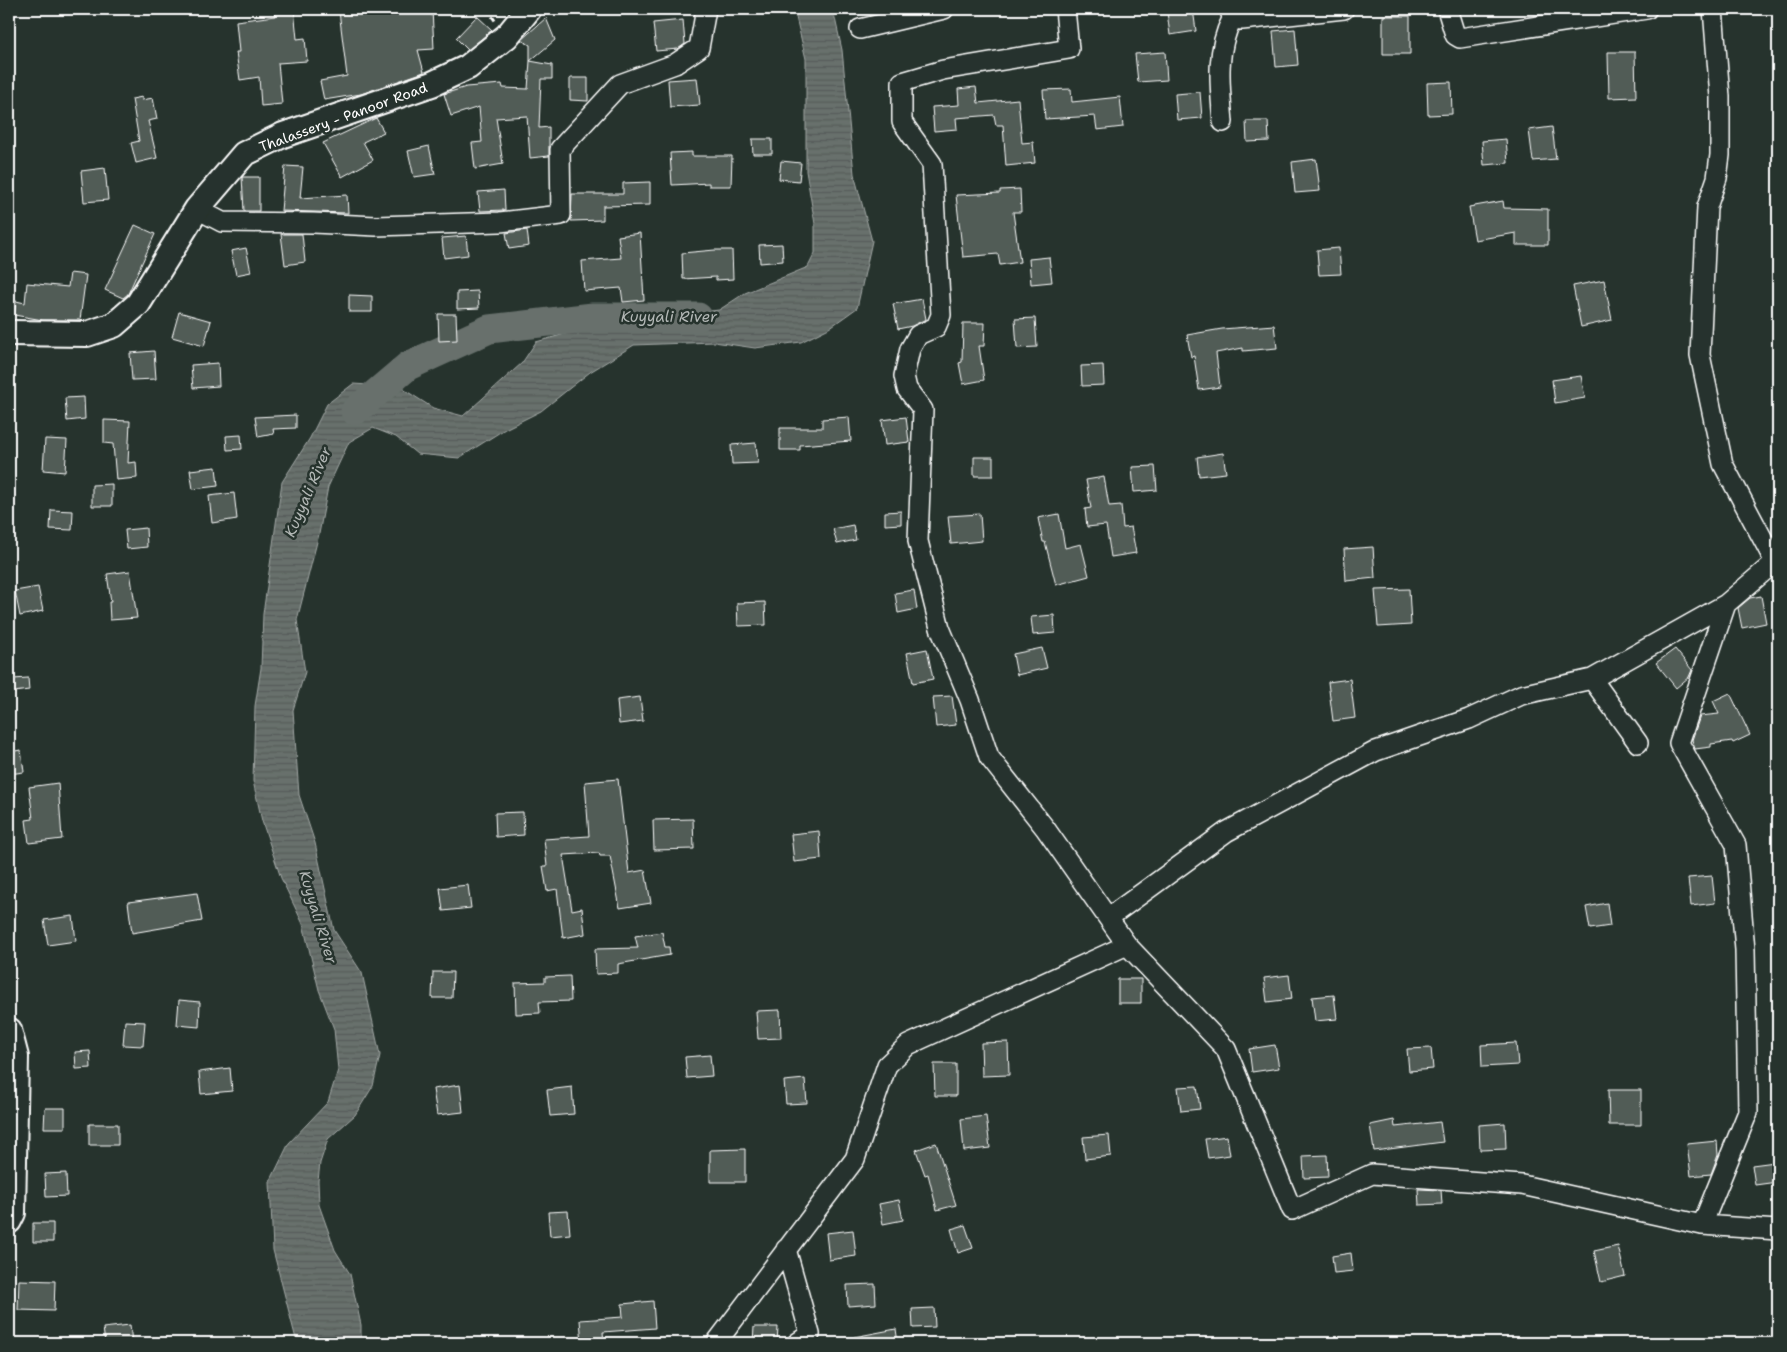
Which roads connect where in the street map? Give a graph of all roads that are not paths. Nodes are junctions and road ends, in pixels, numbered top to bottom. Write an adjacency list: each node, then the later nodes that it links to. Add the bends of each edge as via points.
1 (528, 9): 12 (main road, Thalassery - Panoor Road, via 507,36 468,67 432,84 284,136 244,154)
2 (706, 9): 12 (street, via 699,48 675,64 620,84 560,149 561,215 500,222 376,226 222,222)
3 (944, 9): 10 (street)
4 (1065, 9): 17 (street, via 1069,49 943,70 902,82 902,122 932,164 941,315 936,327 918,335 910,349 904,376 907,388 924,410 918,541 940,628 970,700 988,757 1045,828)
5 (1344, 9): 9 (street)
6 (1447, 9): 7 (street, via 1455,35 1460,38)
7 (1647, 9)
8 (1713, 9): 14 (street, via 1720,97 1720,154 1717,178 1707,207 1700,355 1723,464 1775,562)
9 (1231, 14): 11 (street, via 1220,53)
10 (860, 29)
11 (1223, 122)
12 (197, 209): 13 (main road, Thalassery - Panoor Road, via 138,304 114,325 87,334)
13 (9, 333)
14 (1726, 604): 15 (street); 21 (street, via 1679,742 1736,845 1746,950 1748,1112)
15 (1592, 679): 16 (street); 17 (street, via 1521,695 1469,720 1376,751 1226,832)
16 (1638, 743)
17 (1108, 918): 18 (street)
18 (1127, 945): 21 (street, via 1226,1049 1292,1210 1372,1174 1522,1185); 23 (street, via 908,1044 887,1065 855,1159)
19 (9, 1030): 20 (main road, via 16,1057 13,1212)
20 (9, 1221)
21 (1702, 1225): 22 (street)
22 (1778, 1230)
23 (786, 1250): 24 (street); 25 (street, via 810,1334)
24 (716, 1343)
25 (797, 1343)

